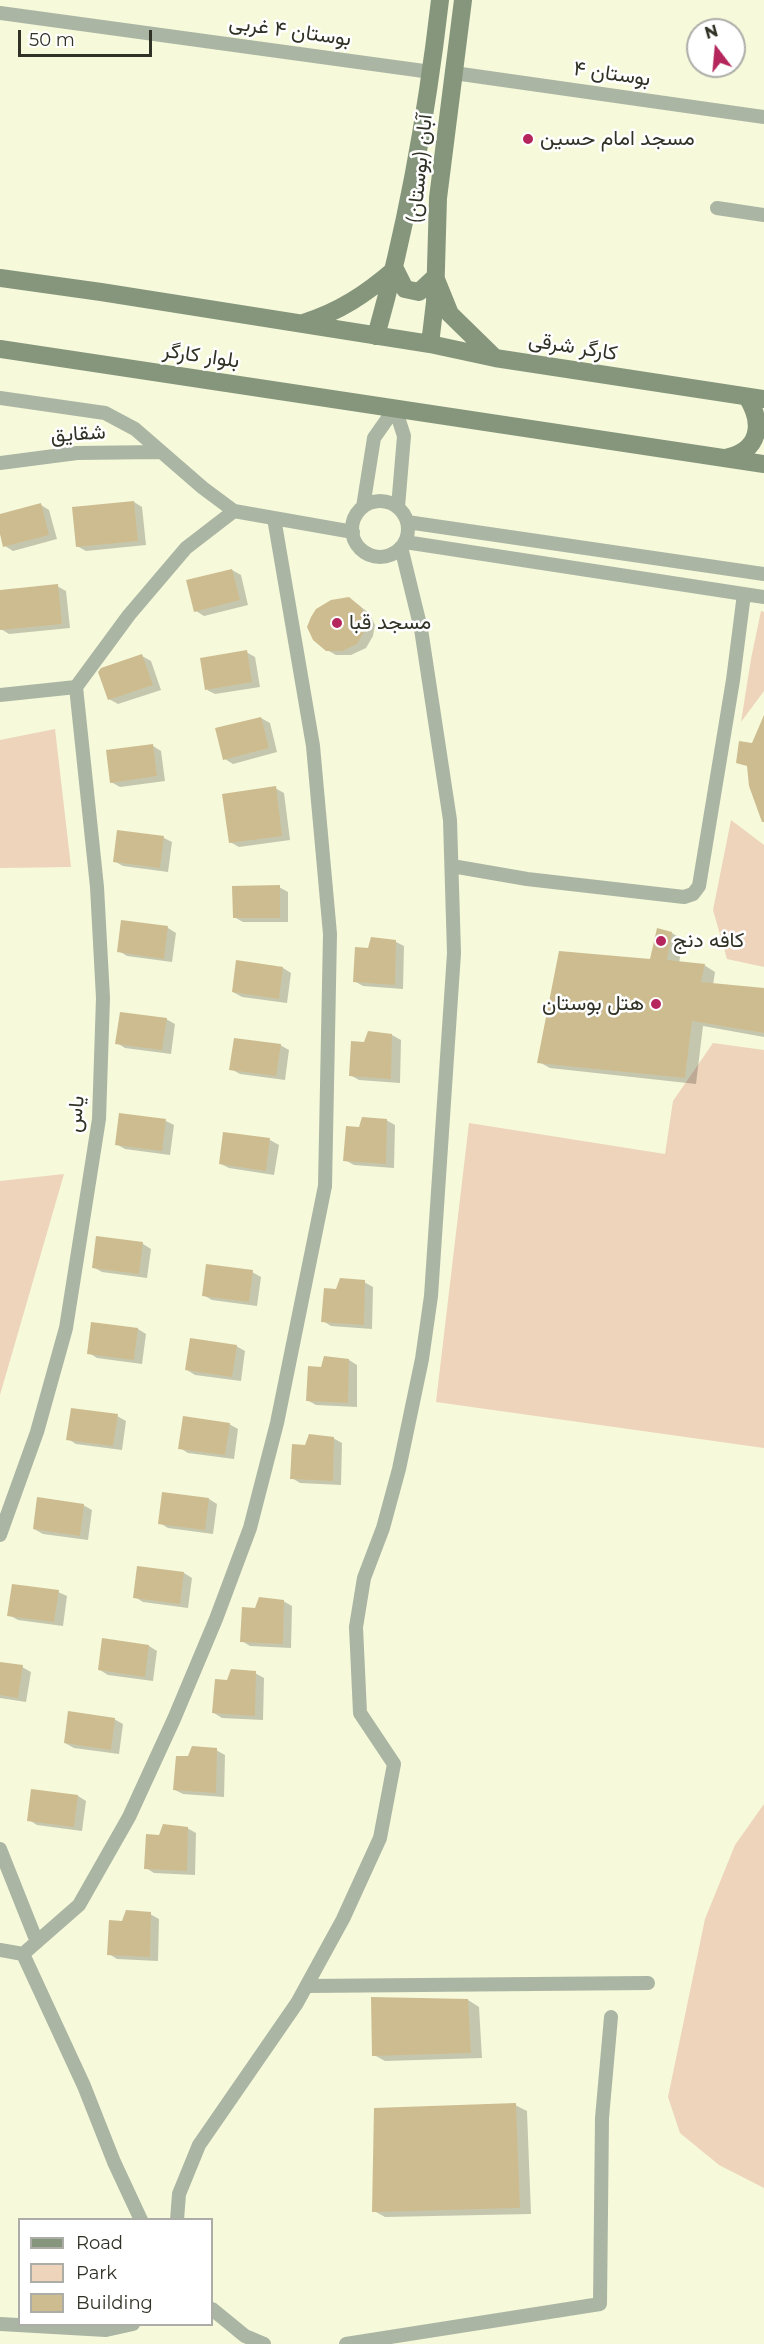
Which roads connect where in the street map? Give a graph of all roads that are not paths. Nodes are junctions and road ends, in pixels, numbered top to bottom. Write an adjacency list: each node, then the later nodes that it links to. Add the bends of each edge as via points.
1 (440, 0): 4 (main road, آبان (بوستان))
2 (464, 0): 5 (main road, آبان (بوستان))
3 (0, 13): 4 (street, بوستان ۴ غربی)
4 (431, 72): 9 (main road, آبان (بوستان))
5 (453, 73): 6 (street, بوستان ۴); 10 (main road, آبان (بوستان), via 438,198)
6 (764, 117)
7 (717, 208): 8 (street)
8 (764, 215)
9 (394, 269): 10 (main road, via 405,289 419,292); 12 (main road, via 348,305); 13 (main road, آبان (بوستان))
10 (435, 277): 14 (main road, آبان (بوستان)); 16 (main road, via 450,314)
11 (0, 278): 12 (main road)
12 (298, 324): 13 (main road)
13 (376, 336): 14 (main road, کارگر شرقی)
14 (430, 344): 16 (main road, کارگر شرقی)
15 (0, 350): 19 (main road, بلوار کارگر)
16 (495, 358): 18 (main road, کارگر شرقی)
17 (0, 398): 20 (street, via 105,413 135,429)
18 (755, 398): 21 (main road, via 760,434 753,447)
19 (395, 408): 21 (main road); 24 (street, via 374,438); 25 (street, via 404,436)
20 (159, 452): 22 (street, شقایق, via 77,453); 26 (street)
21 (721, 459): 23 (main road)
22 (0, 463)
23 (764, 464)
24 (363, 507): 25 (street, via 380,501); 29 (street, via 353,523)
25 (398, 507): 28 (street)
26 (234, 511): 27 (street); 34 (street, via 186,548 129,615)
27 (274, 518): 29 (street); 39 (street, via 313,746 330,934 325,1185 277,1423 250,1528 216,1619 129,1817 79,1905)
28 (407, 522): 30 (street); 31 (street)
29 (353, 532): 30 (street, via 368,554 386,556)
30 (403, 544): 32 (street); 36 (street, via 441,750)
31 (764, 574)
32 (744, 594): 33 (street); 36 (street, via 699,886 693,894 684,897 527,879)
33 (764, 597)
34 (76, 687): 35 (street); 37 (street, یاس, via 100,931 103,998 99,1119 66,1328 37,1432)
35 (0, 695)
36 (452, 866): 43 (street, via 454,953 431,1296 399,1469 364,1578 356,1627 360,1713 394,1764 380,1838 343,1920)
37 (0, 1534)
38 (0, 1849): 39 (street)
39 (37, 1941): 41 (street)
40 (0, 1950): 41 (street)
41 (23, 1954): 45 (street)
42 (648, 1983): 43 (street)
43 (307, 1986): 46 (street, via 199,2145 179,2194)
44 (611, 2017): 53 (street, via 602,2118 600,2304)
45 (140, 2218)
46 (177, 2218)
47 (213, 2310): 52 (street, via 245,2336)
48 (0, 2324): 49 (street)
49 (18, 2325)
50 (35, 2326): 51 (street, via 106,2330)
51 (128, 2326)
52 (264, 2344)
53 (346, 2344)

